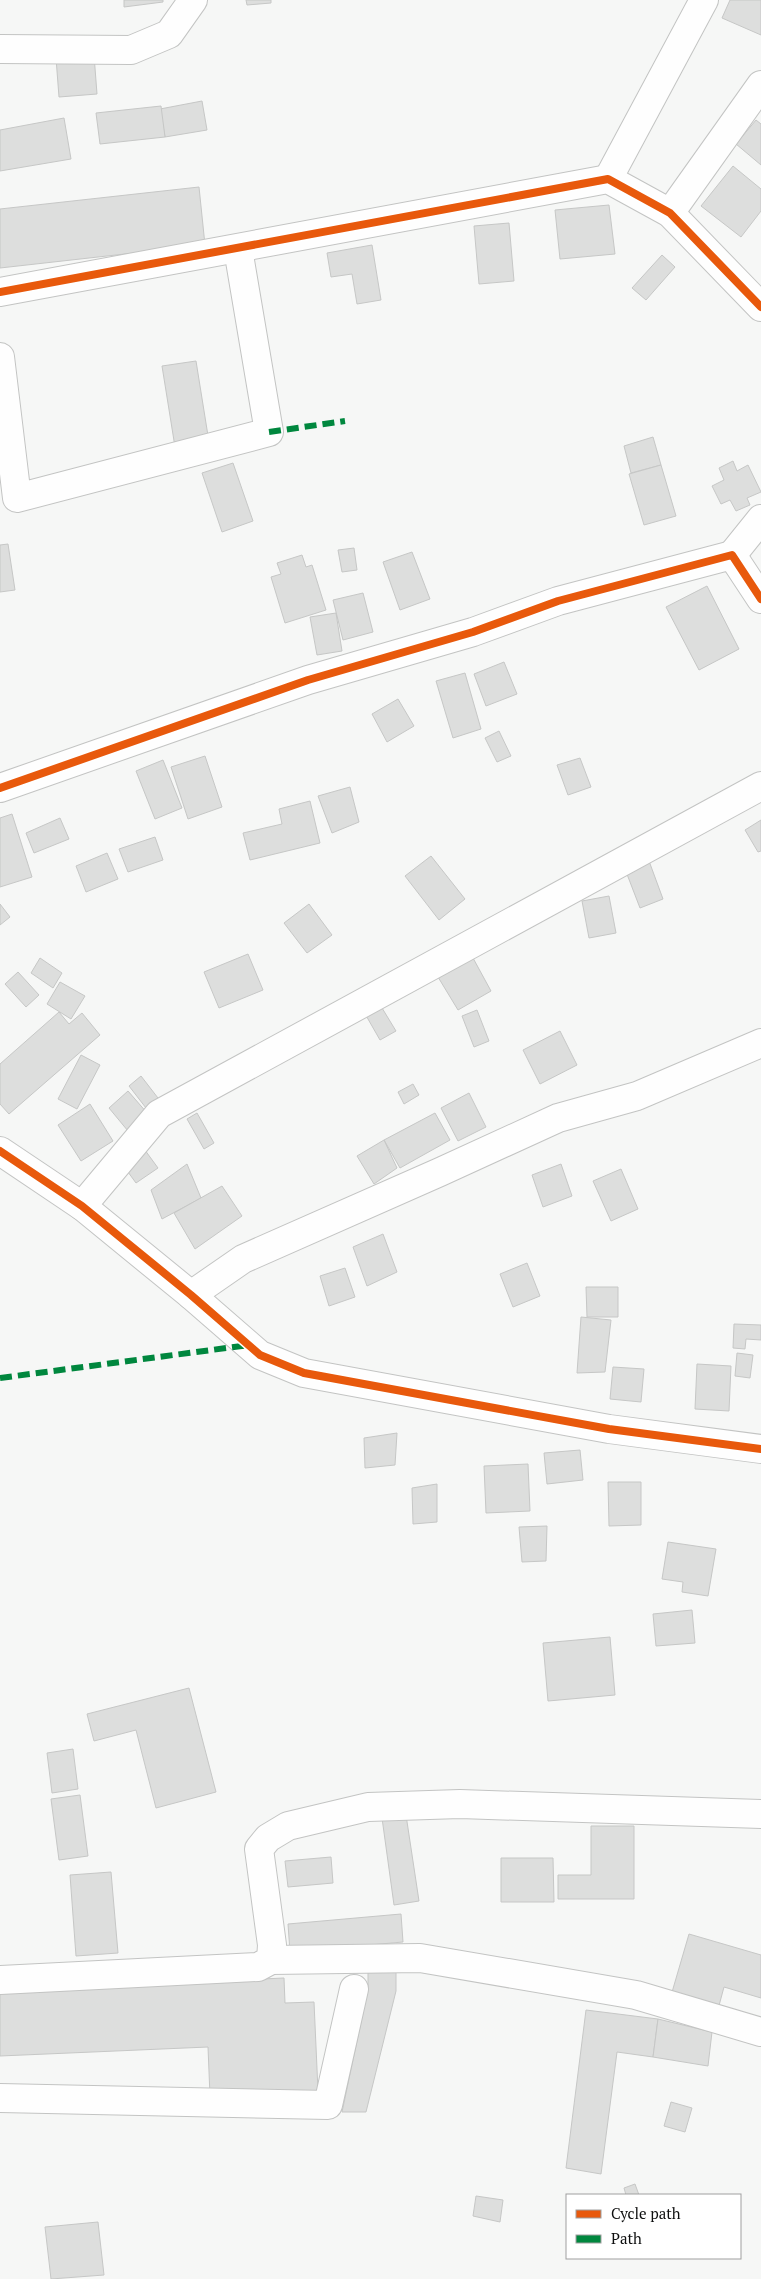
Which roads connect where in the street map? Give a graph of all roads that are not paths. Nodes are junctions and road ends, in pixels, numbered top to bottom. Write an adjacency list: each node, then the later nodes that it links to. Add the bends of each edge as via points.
1 (193, 0): 3 (street, via 169,34 131,50)
2 (704, 0): 5 (street)
3 (0, 49)
4 (761, 85): 6 (street)
5 (608, 179): 6 (street); 7 (street)
6 (670, 213): 9 (street)
7 (238, 248): 8 (street); 10 (street, via 269,432 17,498)
8 (0, 292)
9 (761, 307)
10 (0, 357)
11 (761, 519): 12 (street)
12 (732, 555): 13 (street); 15 (street, via 558,601 473,632 308,680)
13 (761, 599)
14 (761, 786): 18 (street, via 159,1114)
15 (0, 788)
16 (761, 1043): 19 (street, via 637,1096 558,1118 243,1259)
17 (0, 1151): 18 (street)
18 (82, 1206): 19 (street)
19 (191, 1295): 20 (street, via 260,1355 304,1374 609,1429)
20 (761, 1449)
21 (761, 1814): 22 (street, via 460,1804 368,1807 288,1826 268,1838 259,1849 272,1945)
22 (271, 1960): 23 (street, via 258,1967); 25 (street, via 420,1958 636,1995)
23 (0, 1980)
24 (354, 1989): 26 (street, via 328,2105)
25 (761, 2032)
26 (0, 2098)

